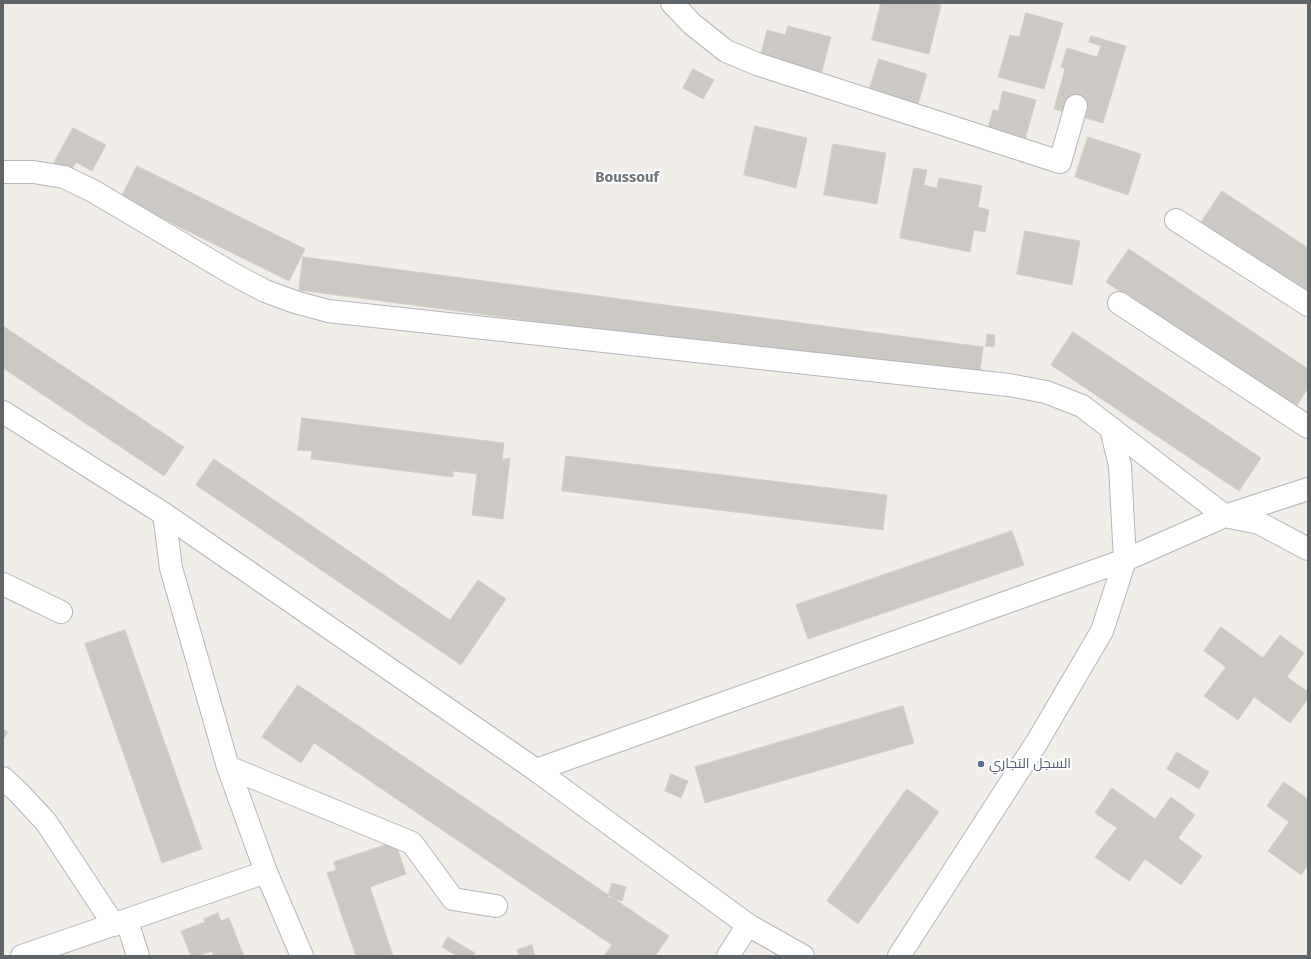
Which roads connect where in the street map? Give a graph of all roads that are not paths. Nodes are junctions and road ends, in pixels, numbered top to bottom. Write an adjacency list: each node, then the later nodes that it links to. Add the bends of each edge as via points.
1 (672, 3): 2 (street, via 692,24 732,54 1060,162)
2 (1076, 106)
3 (3, 172): 8 (street, via 33,172 64,177 93,191 265,291 328,311 1009,385 1046,392 1082,406)
4 (1176, 220): 6 (street)
5 (1119, 303): 9 (street)
6 (1308, 305)
7 (3, 412): 11 (street)
8 (1111, 428): 12 (street); 14 (street, via 1120,466)
9 (1308, 428)
10 (1308, 490): 12 (street)
11 (164, 514): 17 (street, via 171,568); 18 (street)
12 (1225, 516): 13 (street, via 1259,523); 14 (street)
13 (1308, 549)
14 (1125, 560): 18 (street); 29 (street, via 1102,631 1037,742)
15 (3, 584): 16 (street)
16 (61, 612)
17 (228, 767): 20 (street); 21 (street, via 412,843 453,899)
18 (536, 770): 23 (street)
19 (3, 778): 22 (street, via 46,822)
20 (266, 872): 22 (street); 26 (street)
21 (496, 906)
22 (121, 923): 24 (street); 25 (street)
23 (748, 925): 27 (street); 28 (street)
24 (22, 956)
25 (138, 956)
26 (302, 956)
27 (728, 956)
28 (803, 956)
29 (899, 956)

